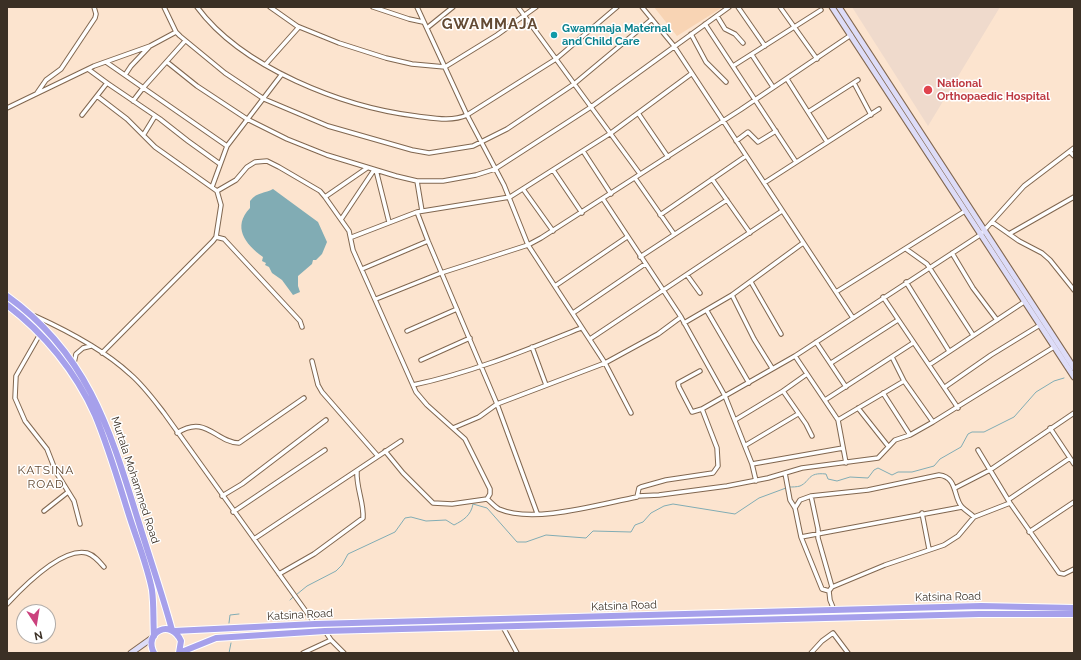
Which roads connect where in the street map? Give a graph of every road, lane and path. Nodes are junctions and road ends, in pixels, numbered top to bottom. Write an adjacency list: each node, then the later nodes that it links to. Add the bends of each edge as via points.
1 (94, 7): 55 (street, via 95,18 61,68 46,80)
2 (164, 7): 26 (street)
3 (197, 7): 40 (street, via 223,35)
4 (270, 7): 23 (street)
5 (373, 7): 21 (street)
6 (417, 7): 21 (street)
7 (453, 7): 24 (street)
8 (518, 7): 18 (street)
9 (536, 7): 18 (street)
10 (617, 7): 36 (street)
11 (642, 7): 20 (street)
12 (729, 7): 19 (street)
13 (738, 7): 34 (street)
14 (780, 7): 25 (street)
15 (832, 7): 29 (main road)
16 (839, 7): 27 (main road)
17 (821, 10): 25 (street)
18 (525, 16): 36 (street); 42 (street)
19 (716, 16): 22 (street); 31 (street, via 725,29 735,34)
20 (652, 19): 33 (street); 52 (street)
21 (424, 22): 24 (street)
22 (705, 24): 28 (street); 41 (street)
23 (299, 27): 40 (street); 42 (street, via 386,58 412,64)
24 (427, 28): 42 (street)
25 (794, 28): 34 (street); 37 (street)
26 (176, 32): 30 (street); 32 (street)
27 (856, 32): 29 (street); 117 (main road)
28 (691, 34): 33 (street); 49 (street, via 706,62)
29 (850, 35): 37 (street); 109 (main road)
30 (185, 41): 39 (street); 57 (street, via 225,73)
31 (743, 43)
32 (150, 46): 38 (street); 46 (street)
33 (674, 46): 45 (street); 62 (street)
34 (764, 46): 35 (street)
35 (752, 54): 41 (street); 53 (street)
36 (556, 59): 52 (street); 67 (street)
37 (817, 59): 47 (street)
38 (106, 62): 43 (street); 46 (street)
39 (167, 62): 54 (street); 71 (street, via 197,86)
40 (266, 64): 44 (street)
41 (733, 66): 58 (street)
42 (445, 67): 67 (street)
43 (88, 69): 50 (street); 55 (street)
44 (282, 74): 57 (street); 67 (street, via 349,101 393,113 437,119 456,118)
45 (691, 74): 66 (street); 72 (street)
46 (125, 75): 54 (street)
47 (786, 79): 53 (street); 65 (street)
48 (858, 80): 51 (street)
49 (726, 82)
50 (107, 83): 56 (street); 59 (street)
51 (854, 83): 65 (street); 69 (street)
52 (574, 84): 62 (street); 78 (street)
53 (773, 87): 58 (street)
54 (143, 88): 59 (street); 79 (street)
55 (37, 94): 61 (street)
56 (97, 96): 68 (street); 75 (street)
57 (264, 99): 71 (street); 78 (street, via 328,126 412,150 446,152)
58 (755, 99): 72 (street); 73 (street)
59 (133, 101): 70 (street)
60 (7, 102): 61 (street)
61 (12, 104): 63 (street)
62 (591, 107): 74 (street); 89 (street)
63 (7, 108)
64 (879, 109): 69 (street)
65 (808, 112): 77 (street)
66 (638, 113): 74 (street); 85 (street)
67 (467, 114): 78 (street)
68 (82, 115)
69 (871, 115): 77 (street)
70 (155, 116): 75 (street); 87 (street)
71 (247, 119): 79 (street); 88 (street, via 287,139)
72 (722, 120): 76 (street); 85 (street)
73 (776, 131): 76 (street, via 758,142 748,132); 86 (street)
74 (610, 133): 81 (street); 92 (street)
75 (144, 134): 97 (street, via 155,147)
76 (736, 141): 83 (street)
77 (827, 142): 86 (street)
78 (483, 143): 89 (street)
79 (227, 146): 87 (street)
80 (1074, 148): 82 (street)
81 (583, 151): 91 (street); 100 (street)
82 (1070, 152): 84 (street); 114 (street, via 1024,186)
83 (746, 156): 94 (street); 96 (street)
84 (1074, 156)
85 (668, 157): 92 (street)
86 (796, 162): 96 (street)
87 (220, 164): 97 (street)
88 (367, 168): 90 (street); 101 (street)
89 (495, 169): 95 (street, via 443,181); 102 (street)
90 (375, 170): 95 (street); 112 (street); 113 (street)
91 (553, 170): 98 (street); 110 (street)
92 (640, 174): 93 (street)
93 (635, 178): 100 (street); 111 (street)
94 (712, 179): 105 (street); 111 (street)
95 (417, 181): 106 (street)
96 (764, 183): 108 (street)
97 (212, 187): 99 (street)
98 (523, 188): 102 (street); 115 (street)
99 (217, 191): 101 (street, via 236,180 252,164 267,161 305,181); 120 (street, via 221,205)
100 (611, 194): 104 (street)
101 (325, 197): 112 (street)
102 (510, 197): 106 (street); 125 (street)
103 (1074, 197): 119 (street)
104 (603, 199): 110 (street); 122 (street)
105 (727, 200): 116 (street); 118 (street)
106 (422, 211): 107 (street)
107 (417, 212): 113 (street); 123 (street)
108 (782, 212): 116 (street); 124 (street)
109 (966, 212): 117 (main road); 126 (street)
110 (582, 213): 115 (street)
111 (660, 215): 118 (street)
112 (342, 218): 121 (street)
113 (389, 222): 121 (street)
114 (992, 222): 117 (street); 119 (street)
115 (553, 231): 125 (street)
116 (750, 233): 133 (street)
117 (982, 233): 127 (street); 145 (main road); 177 (main road)
118 (674, 234): 128 (street)
119 (1009, 234): 138 (street, via 1042,253)
120 (216, 237): 157 (street, via 224,239 300,321); 171 (street)
121 (352, 237): 131 (street)
122 (627, 237): 128 (street); 136 (street)
123 (428, 241): 131 (street); 132 (street)
124 (803, 243): 134 (street); 139 (street)
125 (528, 245): 132 (street); 136 (street)
126 (906, 249): 130 (street); 139 (street)
127 (952, 253): 130 (street); 154 (street, via 973,288)
128 (640, 257): 129 (street)
129 (645, 264): 137 (street); 149 (street)
130 (930, 267): 135 (street); 162 (street)
131 (362, 269): 144 (street)
132 (441, 273): 144 (street); 147 (street)
133 (687, 275): 137 (street); 140 (street)
134 (751, 282): 141 (street); 161 (street)
135 (906, 282): 143 (street); 170 (street)
136 (555, 286): 149 (street)
137 (664, 290): 151 (street); 164 (street)
138 (1074, 290)
139 (836, 292): 152 (street)
140 (700, 293)
141 (732, 295): 148 (street); 183 (street)
142 (7, 296): 150 (highway, Murtala Mohammed Road)
143 (883, 297): 152 (street); 153 (street)
144 (376, 299): 190 (street)
145 (1024, 302): 154 (street); 156 (main road)
146 (7, 304): 160 (highway, Murtala Mohammed Road)
147 (457, 308): 159 (street); 163 (street)
148 (707, 311): 155 (street); 189 (street)
149 (573, 313): 158 (street)
150 (29, 314): 167 (street); 178 (highway, Murtala Mohammed Road)
151 (681, 317): 155 (street); 179 (street, via 658,334)
152 (853, 318): 165 (street)
153 (898, 320): 166 (street); 180 (street)
154 (997, 320): 162 (street, via 988,328)
155 (684, 323): 196 (street)
156 (1040, 325): 168 (main road); 192 (street)
157 (302, 327)
158 (581, 328): 164 (street); 169 (street)
159 (407, 331)
160 (40, 334): 232 (street, via 16,376 15,398 25,420 47,449 56,472); 266 (highway, Murtala Mohammed Road, via 84,394 104,437 148,576 153,600)
161 (782, 334)
162 (973, 335): 170 (street)
163 (470, 338): 176 (street); 182 (street)
164 (590, 339): 179 (street)
165 (816, 342): 172 (street); 180 (street)
166 (914, 343): 174 (street); 181 (street)
167 (91, 346): 171 (street); 178 (street, via 76,354)
168 (1054, 346): 187 (main road); 201 (street)
169 (532, 347): 182 (street); 191 (street)
170 (949, 352): 181 (street)
171 (102, 354): 212 (street, via 139,382)
172 (795, 356): 183 (street); 186 (street)
173 (1074, 357): 177 (street)
174 (892, 358): 188 (street); 193 (street)
175 (312, 360): 222 (street, via 322,392)
176 (421, 360)
177 (1068, 360): 184 (main road)
178 (74, 363): 264 (highway, Murtala Mohammed Road, via 107,425)
179 (605, 363): 191 (street); 203 (street)
180 (831, 364): 193 (street)
181 (929, 365): 192 (street)
182 (482, 367): 190 (street); 199 (street)
183 (772, 368): 189 (street)
184 (1074, 368)
185 (700, 371): 202 (street, via 678,382 678,385 691,411)
186 (807, 374): 194 (street); 198 (street)
187 (1074, 377)
188 (904, 381): 195 (street); 209 (street)
189 (749, 383): 196 (street)
190 (413, 385): 210 (street, via 421,399)
191 (546, 385): 199 (street)
192 (945, 387): 201 (street)
193 (846, 388): 198 (street)
194 (783, 391): 205 (street); 207 (street)
195 (883, 393): 200 (street); 213 (street)
196 (725, 396): 202 (street); 207 (street)
197 (304, 398): 212 (street, via 239,443 219,436 210,429 186,427)
198 (826, 400): 208 (street)
199 (497, 404): 210 (street, via 479,417); 244 (street)
200 (858, 408): 208 (street); 217 (street)
201 (958, 408): 209 (street)
202 (702, 410): 234 (street, via 717,448 717,470 713,473 666,480 641,487 638,488)
203 (631, 413)
204 (1074, 413): 211 (street)
205 (798, 414): 214 (street); 216 (street)
206 (326, 420): 233 (street, via 242,484)
207 (735, 420): 216 (street)
208 (838, 420): 218 (street)
209 (933, 422): 213 (street)
210 (454, 428): 236 (street, via 465,439 487,483 490,494)
211 (1050, 428): 223 (street); 228 (street)
212 (177, 433): 233 (street)
213 (910, 435): 217 (street, via 895,440)
214 (812, 436)
215 (401, 441): 221 (street)
216 (746, 445): 225 (street)
217 (888, 446): 224 (street, via 878,458)
218 (843, 448): 224 (street); 225 (street)
219 (325, 450): 242 (street)
220 (978, 450): 228 (street)
221 (385, 451): 222 (street); 236 (street, via 432,504)
222 (377, 455): 227 (street)
223 (1070, 458): 226 (street); 237 (street)
224 (846, 463): 229 (street, via 802,468)
225 (752, 464): 230 (street)
226 (1074, 464)
227 (357, 470): 250 (street); 254 (street, via 363,518 314,554)
228 (990, 470): 231 (street); 237 (street)
229 (785, 473): 230 (street); 240 (street, via 786,487)
230 (756, 481): 234 (street, via 690,492)
231 (955, 488): 235 (street, via 948,479 939,475 868,490); 239 (street)
232 (68, 492): 241 (street); 246 (street, via 74,501)
233 (222, 496): 242 (street)
234 (638, 496): 244 (street, via 565,512)
235 (811, 496): 240 (street, via 800,500); 248 (street)
236 (488, 499): 244 (street, via 499,508 511,512)
237 (1009, 501): 245 (street); 247 (street)
238 (1074, 502): 247 (street)
239 (962, 507): 243 (street); 245 (street)
240 (795, 508): 249 (street)
241 (44, 512)
242 (234, 512): 250 (street)
243 (922, 513): 248 (street); 251 (street)
244 (536, 514)
245 (974, 517): 251 (street, via 952,541 944,546)
246 (80, 524)
247 (1029, 532): 253 (street, via 1059,573 1064,574)
248 (818, 533): 249 (street); 255 (street)
249 (801, 537): 256 (street, via 822,589)
250 (254, 539): 254 (street)
251 (929, 549): 255 (street)
252 (104, 567): 257 (street, via 87,553 68,556 41,572)
253 (1074, 569)
254 (279, 574): 262 (street)
255 (832, 587): 256 (street)
256 (829, 591): 259 (street)
257 (7, 604)
258 (1074, 608): 259 (highway, Katsina Road, via 981,606)
259 (834, 610): 261 (highway, Katsina Road)
260 (1074, 614): 263 (highway, Katsina Road, via 979,614)
261 (502, 619): 262 (highway, Katsina Road); 263 (street)
262 (315, 624): 264 (highway, Katsina Road)
263 (503, 627): 265 (highway, Katsina Road); 273 (street)
264 (173, 630): 266 (highway, Katsina Road, via 163,629); 270 (highway, Murtala Mohammed Road, via 181,641)
265 (325, 631): 267 (street); 270 (highway, Katsina Road, via 216,638)
266 (153, 637): 268 (main road); 269 (highway, Murtala Mohammed Road, via 151,644)
267 (330, 640): 271 (street); 272 (street)
268 (130, 653)
269 (154, 653)
270 (179, 653)
271 (302, 653)
272 (344, 653)
273 (517, 653)
274 (811, 653): 275 (street, via 829,634 834,633)
275 (848, 653)

